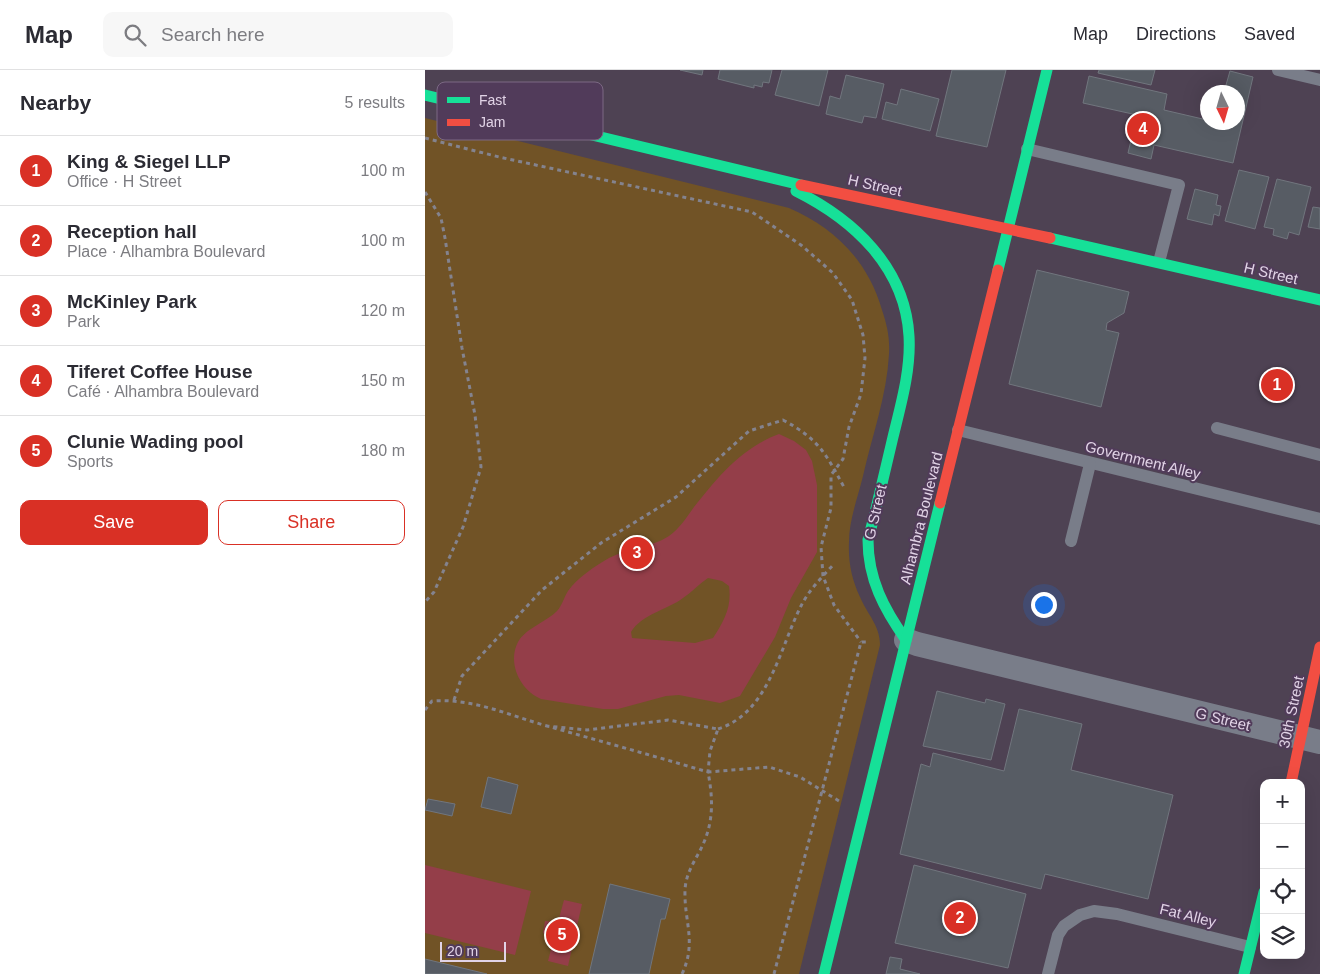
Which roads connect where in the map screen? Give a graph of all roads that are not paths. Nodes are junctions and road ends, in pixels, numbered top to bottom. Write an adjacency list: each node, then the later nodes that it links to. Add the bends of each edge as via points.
1 (1047, 70): 5 (street, Alhambra Boulevard)
2 (1278, 70): 3 (lane)
3 (1320, 80)
4 (603, 138): 6 (street, H Street)
5 (1027, 149): 7 (street, Alhambra Boulevard); 8 (lane, via 1179,185)
6 (757, 175): 7 (street, H Street); 16 (street, G Street, via 809,197 860,234 874,249 898,290 909,334 909,360 867,556 879,599)
7 (1008, 231): 8 (street, H Street); 11 (street, Alhambra Boulevard)
8 (1159, 262): 9 (street, H Street)
9 (1320, 300)
10 (1217, 428): 12 (lane)
11 (958, 430): 13 (lane, Government Alley); 16 (street, Alhambra Boulevard)
12 (1320, 455)
13 (1091, 464): 14 (lane, Government Alley); 15 (lane)
14 (1320, 519)
15 (1071, 541)
16 (906, 640): 18 (street, G Street); 22 (street, Alhambra Boulevard)
17 (1320, 647): 18 (street, 30th Street)
18 (1311, 740): 19 (street, 30th Street)
19 (1293, 779)
20 (1260, 908): 21 (street)
21 (1250, 947): 23 (lane, Fat Alley, via 1105,911 1087,912 1064,926); 24 (street)
22 (824, 974)
23 (1048, 974)
24 (1244, 974)

